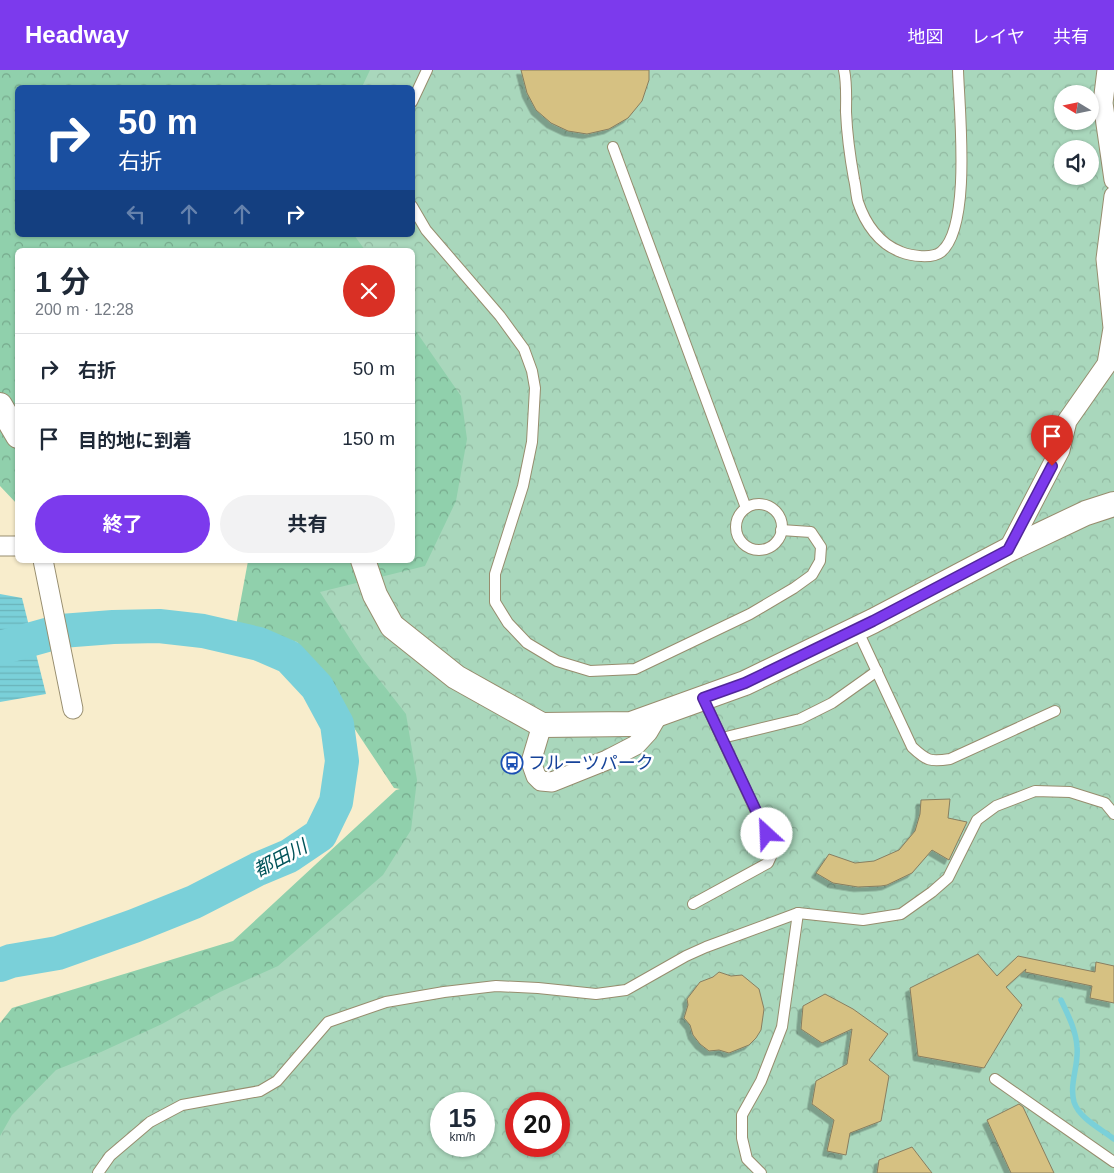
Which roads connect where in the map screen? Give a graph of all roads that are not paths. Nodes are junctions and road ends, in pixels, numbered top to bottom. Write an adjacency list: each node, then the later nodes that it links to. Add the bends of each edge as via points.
1 (427, 70): 5 (lane)
2 (844, 70): 3 (lane, via 848,143 858,202 872,232 884,242 901,252 930,256 941,252 950,242 961,194)
3 (958, 70)
4 (1107, 70): 7 (street, via 1103,103)
5 (415, 96)
6 (613, 147): 13 (lane)
7 (1114, 180)
8 (1114, 196): 17 (street, via 1106,259 1113,328 1107,364 1066,421 1060,450)
9 (415, 211): 14 (lane, via 426,230 500,316 524,349 532,371 535,388 532,442 523,486 495,574 495,602 508,623 527,643 557,661 590,670 635,670 750,614 812,575 820,561 821,547 811,532)
10 (0, 405): 11 (street)
11 (15, 431)
12 (1114, 504): 17 (street, via 1086,513)
13 (746, 508): 14 (lane, via 752,504 764,504 775,510 782,522); 14 (lane, via 736,521 735,532 745,546 753,550 765,549 775,544)
14 (781, 530)
15 (0, 546): 16 (street)
16 (15, 546)
17 (1008, 550): 20 (street)
18 (45, 563): 23 (street)
19 (364, 563): 26 (street, via 375,595 392,626 456,676)
20 (857, 629): 21 (lane); 22 (street, via 745,683)
21 (877, 671): 24 (lane, via 912,747 933,762 950,759); 27 (lane, via 832,703 800,719)
22 (703, 698): 25 (street); 27 (lane)
23 (72, 709)
24 (1055, 711)
25 (658, 715): 26 (street, via 631,724); 26 (street, via 636,745 552,782 542,781 536,776 531,762)
26 (542, 725)
27 (722, 738): 29 (lane, via 774,850 768,864)
28 (1114, 814): 30 (lane, via 1105,803 1070,792 1035,791 996,806 977,820 948,878 900,914 863,920)
29 (693, 904)
30 (798, 913): 33 (lane, via 706,946 626,990 596,994 496,986 386,1002 328,1022 278,1080 260,1091 182,1105 150,1122 110,1156); 34 (lane, via 782,1027 761,1081 742,1116 742,1138 747,1159)
31 (995, 1079): 32 (lane)
32 (1114, 1162)
33 (98, 1173)
34 (761, 1173)

